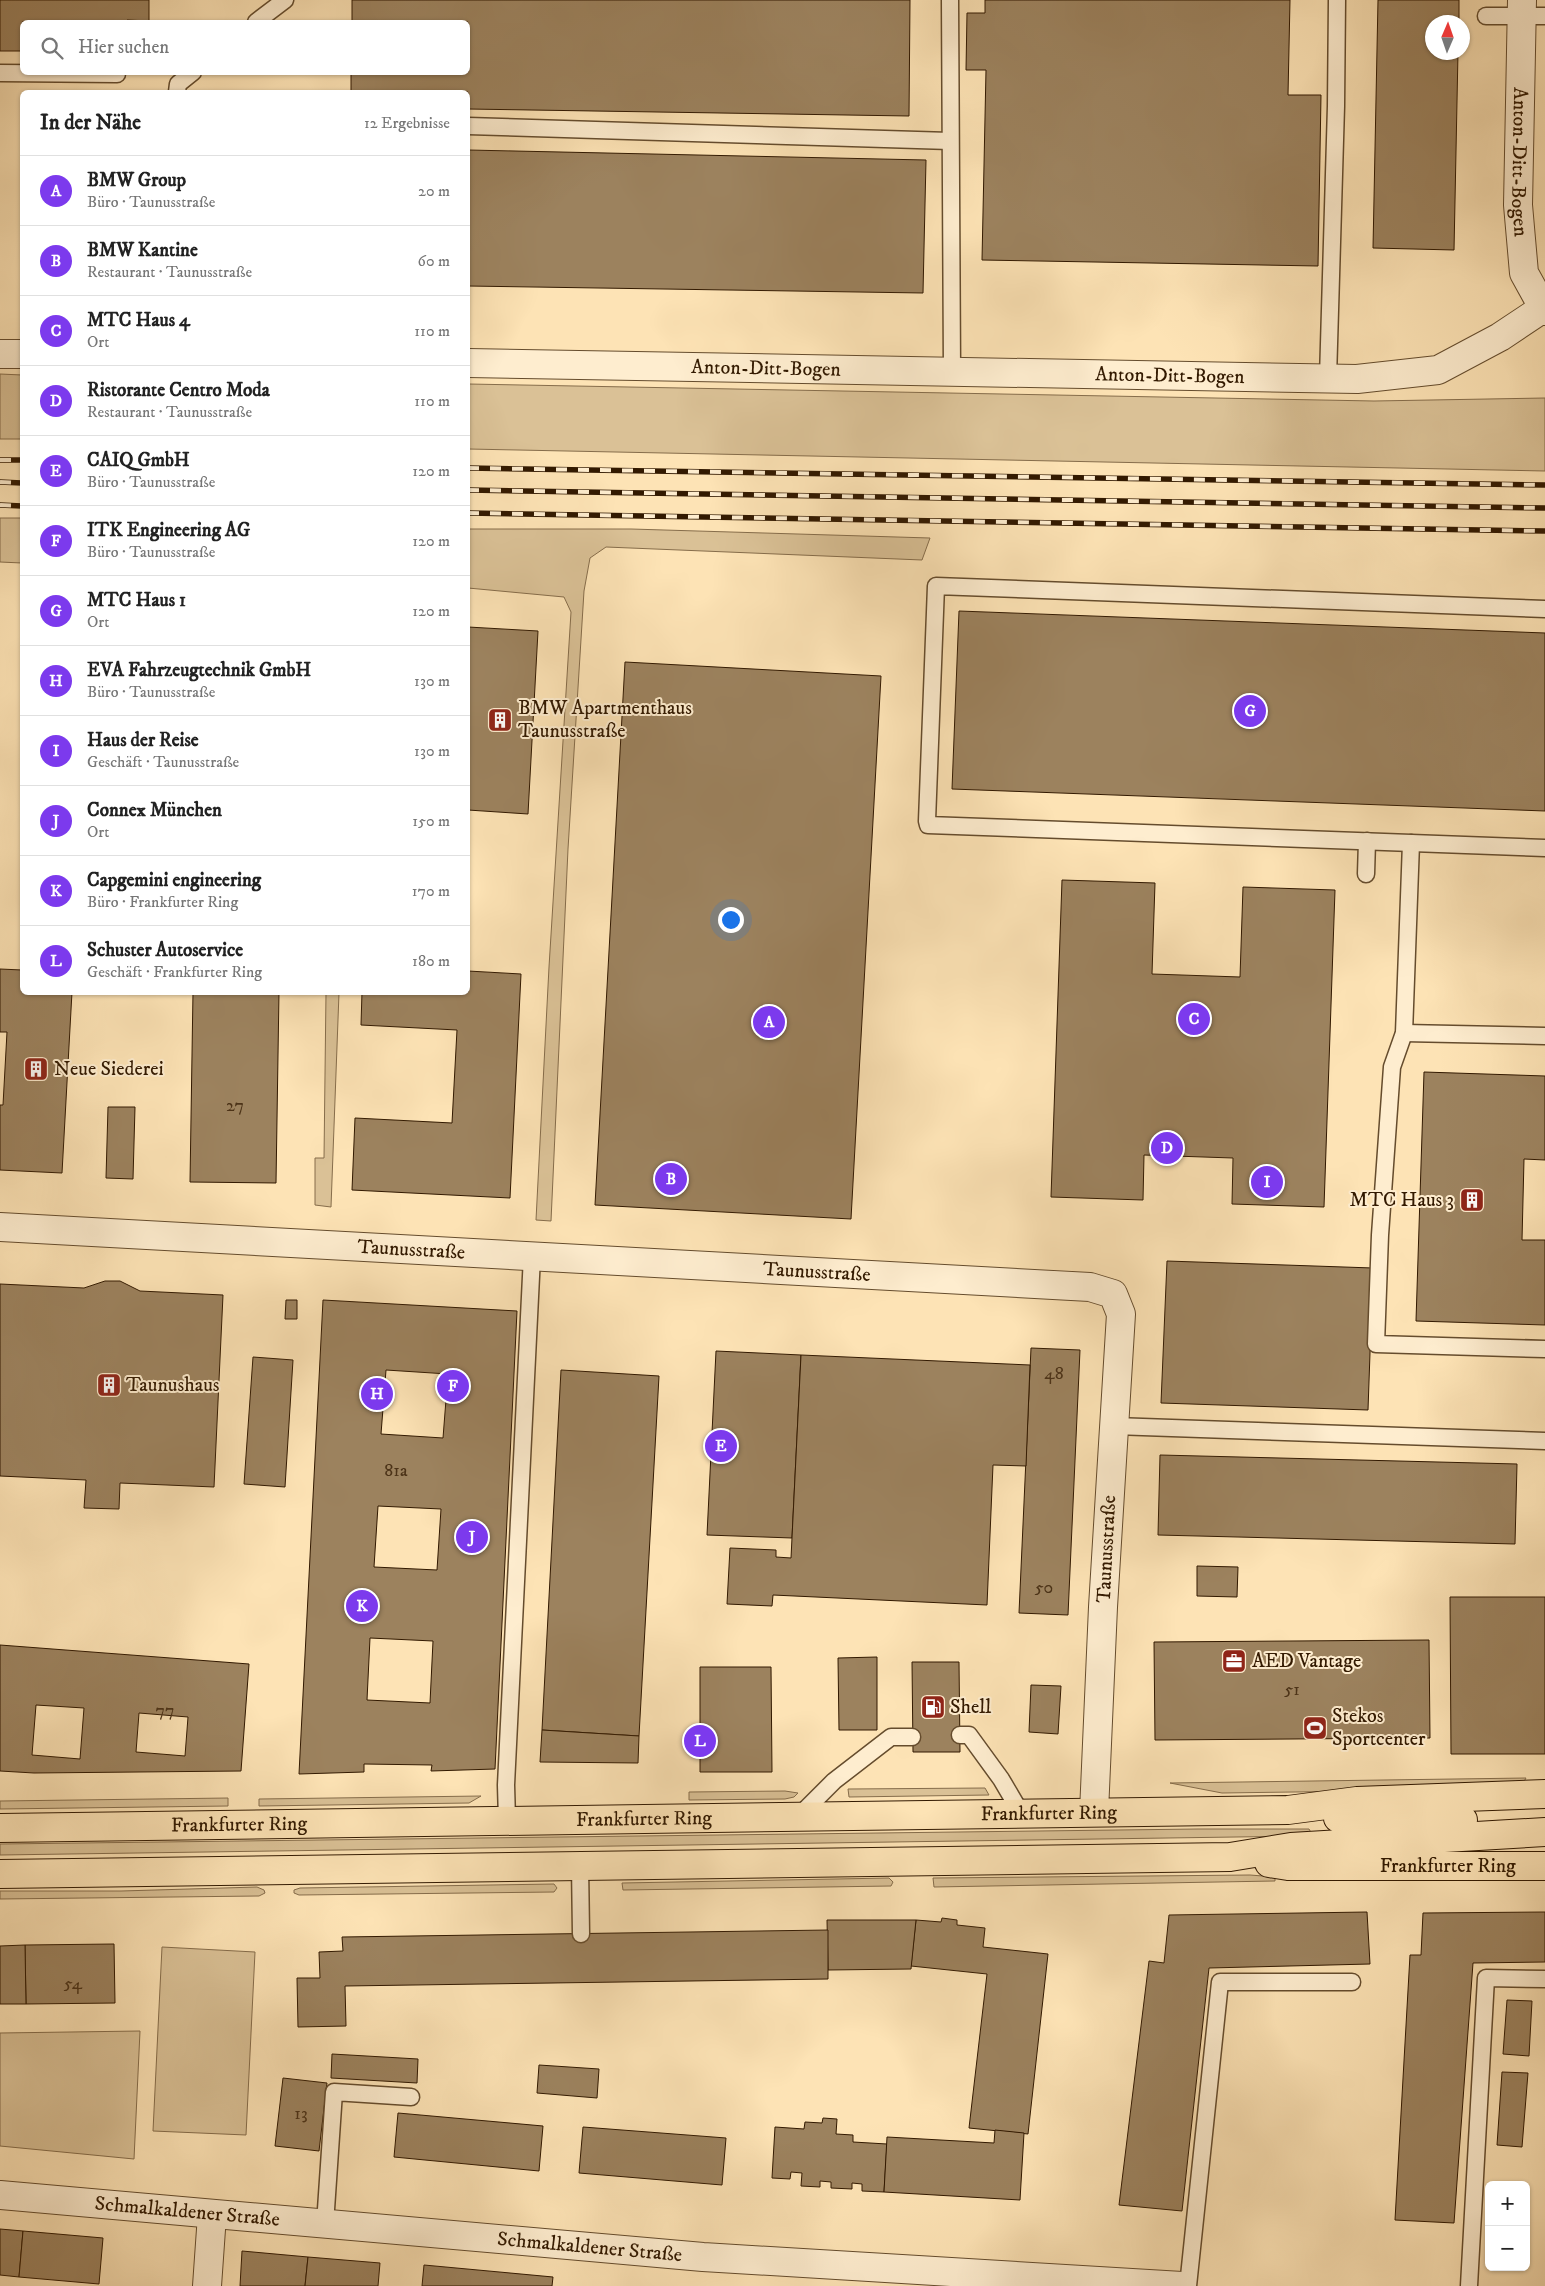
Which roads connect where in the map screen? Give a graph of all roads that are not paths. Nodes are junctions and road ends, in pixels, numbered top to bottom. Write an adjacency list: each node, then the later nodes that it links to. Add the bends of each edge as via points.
1 (285, 0): 6 (lane)
2 (950, 0): 12 (lane)
3 (1337, 0): 18 (lane)
4 (1530, 11): 5 (lane); 13 (street, Anton-Ditt-Bogen, via 1518,205 1524,273)
5 (1486, 16)
6 (259, 20)
7 (0, 73): 8 (lane)
8 (20, 73)
9 (189, 75): 10 (lane, via 178,84)
10 (177, 90)
11 (470, 126): 12 (lane)
12 (950, 141): 17 (lane)
13 (1543, 310): 18 (street, Anton-Ditt-Bogen, via 1438,370 1356,379)
14 (0, 354): 15 (street)
15 (20, 354)
16 (470, 362): 17 (street, Anton-Ditt-Bogen)
17 (952, 371): 18 (street, Anton-Ditt-Bogen)
18 (1328, 378)
19 (1545, 609): 20 (lane, via 936,586 928,825)
20 (1367, 841): 21 (lane); 23 (lane)
21 (1411, 842): 22 (lane); 24 (lane)
22 (1545, 848)
23 (1366, 874)
24 (1404, 1033): 25 (lane); 28 (lane, via 1392,1067 1376,1344)
25 (1545, 1036)
26 (0, 1226): 27 (street, Taunusstraße)
27 (532, 1256): 29 (street, Taunusstraße, via 1090,1287 1113,1294 1121,1314); 38 (lane, via 506,1785)
28 (1545, 1349)
29 (1114, 1426): 30 (lane); 35 (street, Taunusstraße)
30 (1545, 1441)
31 (960, 1736): 36 (lane, via 969,1735)
32 (912, 1737): 37 (lane, via 891,1737 834,1781)
33 (1545, 1794): 34 (main road, Frankfurter Ring, via 1357,1801)
34 (1288, 1810): 35 (main road, Frankfurter Ring); 39 (main road, Frankfurter Ring, via 1348,1819)
35 (1094, 1812): 36 (main road, Frankfurter Ring)
36 (1021, 1813): 37 (main road, Frankfurter Ring)
37 (798, 1817): 38 (main road, Frankfurter Ring)
38 (507, 1820): 40 (main road, Frankfurter Ring)
39 (1545, 1821)
40 (0, 1828)
41 (1545, 1832): 42 (main road, Frankfurter Ring, via 1291,1847)
42 (1230, 1857): 43 (main road, Frankfurter Ring); 44 (main road, Frankfurter Ring, via 1288,1866)
43 (580, 1865): 45 (main road, Frankfurter Ring); 46 (lane)
44 (1545, 1866)
45 (0, 1874)
46 (581, 1934)
47 (1545, 1979): 57 (lane, via 1486,1978)
48 (1352, 1982): 56 (lane, via 1220,1982)
49 (411, 2097): 52 (lane, via 334,2092)
50 (0, 2195): 51 (street, Schmalkaldener Straße)
51 (212, 2215): 52 (street, Schmalkaldener Straße); 54 (street)
52 (325, 2224): 53 (street, Schmalkaldener Straße)
53 (1041, 2282): 55 (street, Schmalkaldener Straße)
54 (207, 2286)
55 (1182, 2286)
56 (1188, 2286)
57 (1469, 2286)

